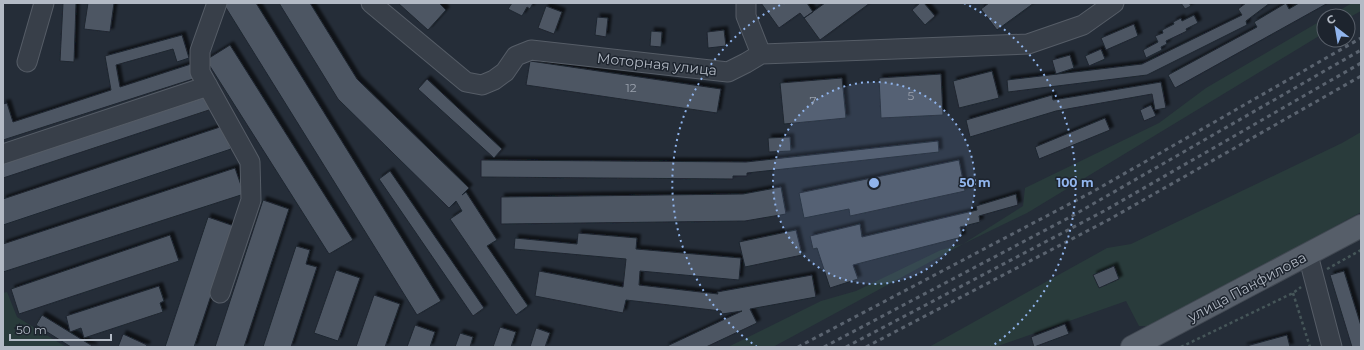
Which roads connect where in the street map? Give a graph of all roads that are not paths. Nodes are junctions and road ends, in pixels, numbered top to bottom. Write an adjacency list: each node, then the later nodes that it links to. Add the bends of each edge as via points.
1 (44, 3): 7 (street)
2 (217, 3): 8 (street, via 200,51 200,72)
3 (370, 3): 6 (street, Моторная улица, via 466,82 482,86 505,72 516,56 531,50 728,72)
4 (746, 3): 6 (street, via 746,16)
5 (1114, 3): 6 (street, Моторная улица, via 1083,25 1028,44)
6 (761, 54)
7 (27, 62)
8 (208, 86): 9 (street); 12 (street, via 250,162 251,200)
9 (3, 154)
10 (1361, 226): 11 (main road, улица Панфилова)
11 (1308, 255): 13 (main road, улица Панфилова); 14 (street)
12 (220, 293)
13 (1132, 347)
14 (1332, 347)

